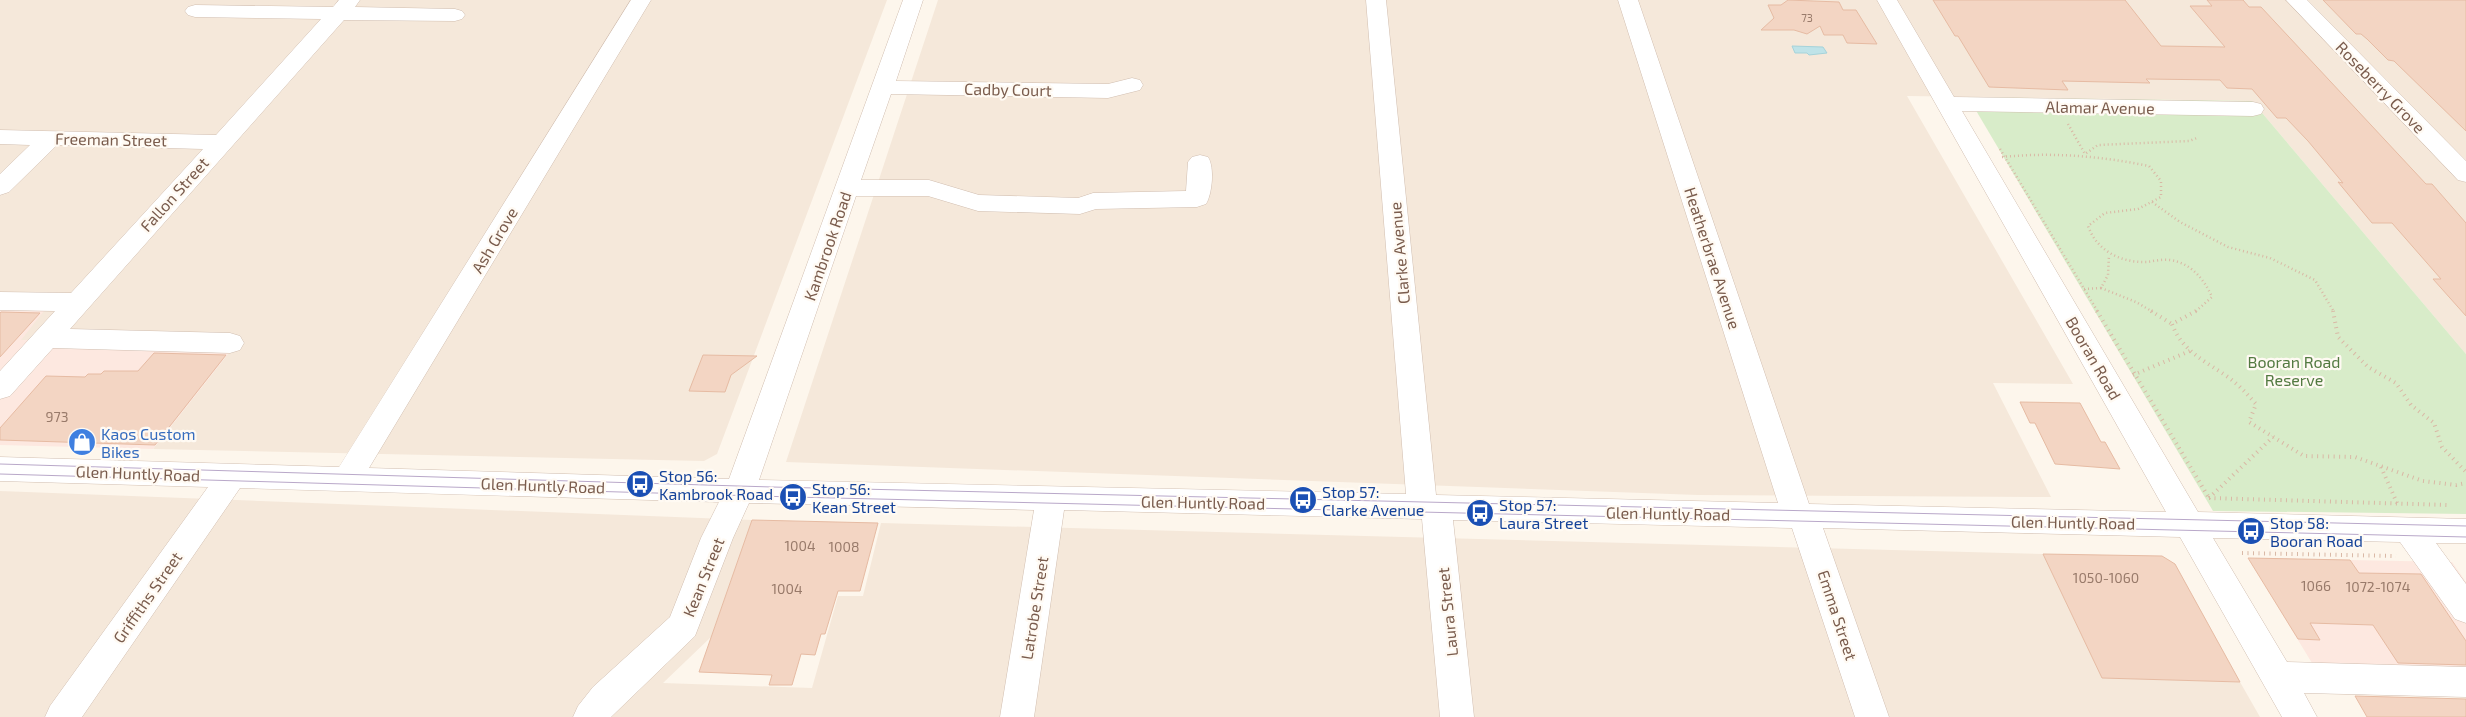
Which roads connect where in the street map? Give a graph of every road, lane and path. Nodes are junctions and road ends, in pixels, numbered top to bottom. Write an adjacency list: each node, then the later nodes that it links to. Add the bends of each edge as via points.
1 (641, 0): 44 (street, Ash Grove)
2 (913, 0): 11 (street, Kambrook Road)
3 (1376, 0): 49 (street, Clarke Avenue)
4 (1628, 0): 50 (street, Heatherbrae Avenue, via 1788,489)
5 (1887, 0): 12 (street, Booran Road)
6 (2296, 0): 23 (street, Roseberry Grove)
7 (345, 7): 8 (street); 9 (street); 17 (street, Fallon Street)
8 (195, 11)
9 (455, 15)
10 (1132, 85): 11 (street, Cadby Court, via 1108,91)
11 (882, 87): 25 (street, Kambrook Road)
12 (1947, 104): 13 (street, Alamar Avenue); 21 (street, Booran Road)
13 (2253, 109)
14 (0, 137): 15 (street, Freeman Street)
15 (52, 137): 17 (street, Freeman Street); 24 (street)
16 (2197, 138): 19 (path, via 2098,146)
17 (221, 142): 32 (street, Fallon Street)
18 (1996, 142): 20 (path)
19 (2085, 154): 20 (path); 26 (path, via 2149,166 2161,182 2160,197)
20 (2005, 157): 21 (path); 30 (path)
21 (1979, 160): 29 (street, Booran Road)
22 (1200, 162): 25 (street, via 1197,199 1093,202 1080,206 978,203 929,188)
23 (2466, 175)
24 (0, 187)
25 (847, 188): 46 (street, Kambrook Road)
26 (2152, 202): 27 (path, via 2138,209 2105,213 2088,226 2091,237); 42 (path, via 2180,222 2228,247 2270,258 2315,280 2334,312 2338,337 2368,367 2396,383 2411,405 2434,423 2442,447)
27 (2109, 255): 28 (path, via 2108,275); 33 (path, via 2144,262 2174,260 2203,277 2212,297 2193,314)
28 (2101, 288): 30 (path); 33 (path, via 2136,302)
29 (2054, 289): 30 (path); 37 (street, Booran Road)
30 (2083, 289): 37 (path)
31 (0, 301): 32 (street)
32 (77, 302): 34 (street, Fallon Street)
33 (2172, 324): 36 (path, via 2175,338)
34 (45, 338): 35 (street); 38 (street, Fallon Street)
35 (230, 343)
36 (2190, 351): 37 (path); 39 (path, via 2238,384 2256,404 2249,422)
37 (2122, 379): 48 (path); 53 (street, Booran Road)
38 (0, 389)
39 (2273, 437): 40 (path, via 2304,456 2355,457); 48 (path)
40 (2381, 466): 45 (path, via 2423,481); 51 (path)
41 (0, 469): 43 (street, Glen Huntly Road)
42 (2466, 472)
43 (232, 476): 44 (street, Glen Huntly Road); 59 (street, Griffiths Street)
44 (348, 479): 46 (street, Glen Huntly Road)
45 (2466, 483)
46 (740, 491): 47 (street, Glen Huntly Road); 60 (street, Kean Street, via 717,538 683,626 605,698)
47 (1051, 498): 49 (street, Glen Huntly Road); 61 (street, Latrobe Street)
48 (2209, 498): 51 (path)
49 (1429, 507): 50 (street, Glen Huntly Road); 62 (street, Laura Street)
50 (1800, 516): 53 (street, Glen Huntly Road); 63 (street, Emma Street, via 1812,538)
51 (2403, 517): 52 (street, Glen Huntly Road); 52 (path); 53 (street, Glen Huntly Road); 55 (street)
52 (2461, 518)
53 (2190, 525): 57 (street, Booran Road)
54 (2242, 553): 55 (path)
55 (2429, 557): 56 (street)
56 (2466, 609)
57 (2277, 677): 58 (street); 64 (street, Booran Road)
58 (2466, 682)
59 (62, 717)
60 (590, 717)
61 (1017, 717)
62 (1457, 717)
63 (1872, 717)
64 (2300, 717)

